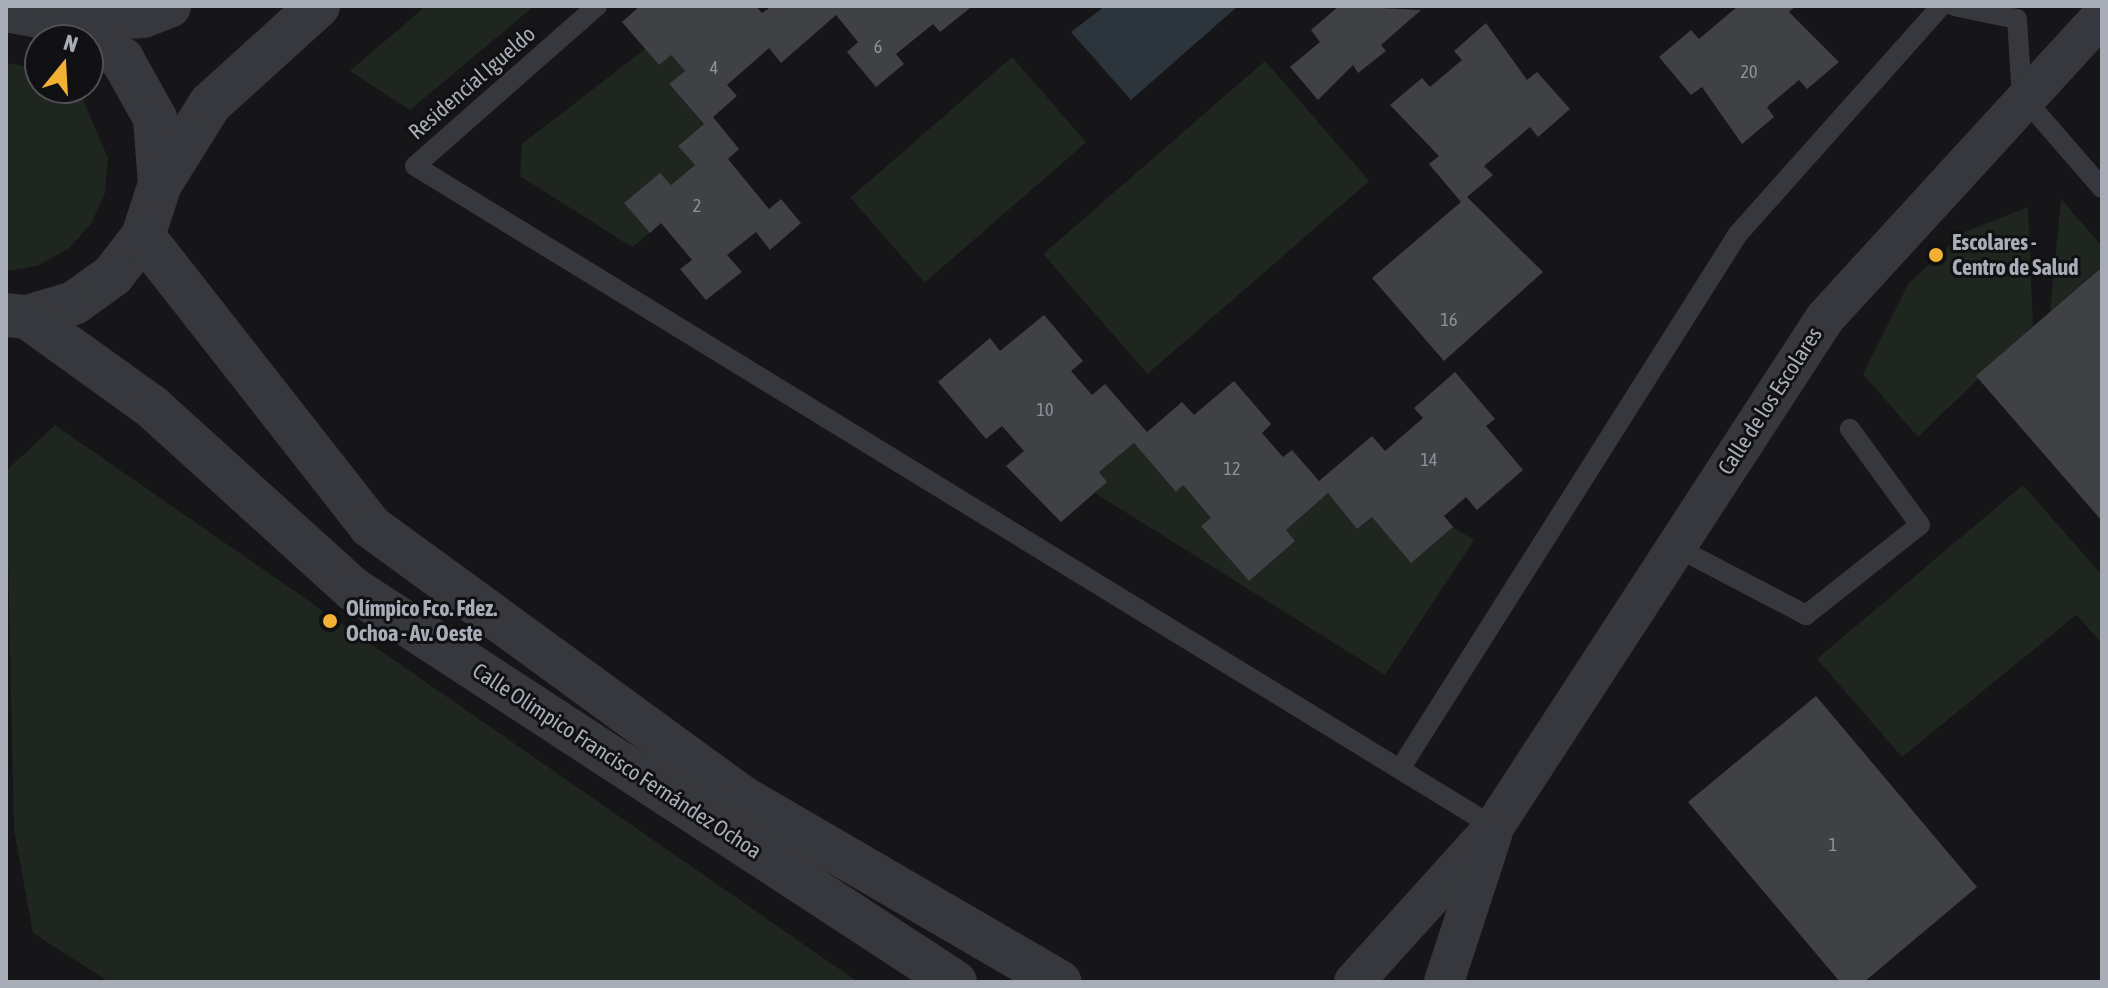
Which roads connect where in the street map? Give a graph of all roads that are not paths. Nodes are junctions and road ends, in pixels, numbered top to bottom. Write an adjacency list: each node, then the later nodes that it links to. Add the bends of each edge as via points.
1 (169, 6): 8 (street, via 143,16)
2 (318, 6): 10 (street, via 210,104)
3 (597, 6): 16 (lane, Residencial Igueldo, via 415,166)
4 (1941, 6): 16 (lane, via 1738,234)
5 (1954, 6): 9 (lane, via 2017,19)
6 (6, 10): 8 (street)
7 (2102, 17): 9 (street, Calle de los Escolares)
8 (67, 21): 10 (street, via 122,59 155,118)
9 (2022, 96): 11 (lane); 15 (street, Calle de los Escolares, via 1825,318)
10 (160, 184): 12 (street)
11 (2102, 188)
12 (143, 236): 13 (street, via 113,275 74,303); 19 (street, Calle Olímpico Francisco Fernández Ochoa, via 370,526 745,799)
13 (16, 316): 18 (street, Calle Olímpico Francisco Fernández Ochoa, via 151,406 353,589)
14 (1850, 429): 15 (lane, via 1920,525 1806,615)
15 (1676, 547): 17 (street, Calle de los Escolares)
16 (1400, 769): 17 (lane)
17 (1494, 827): 20 (street, Calle de los Escolares); 21 (street, Calle de los Escolares)
18 (955, 982)
19 (1060, 982)
20 (1354, 982)
21 (1444, 982)

